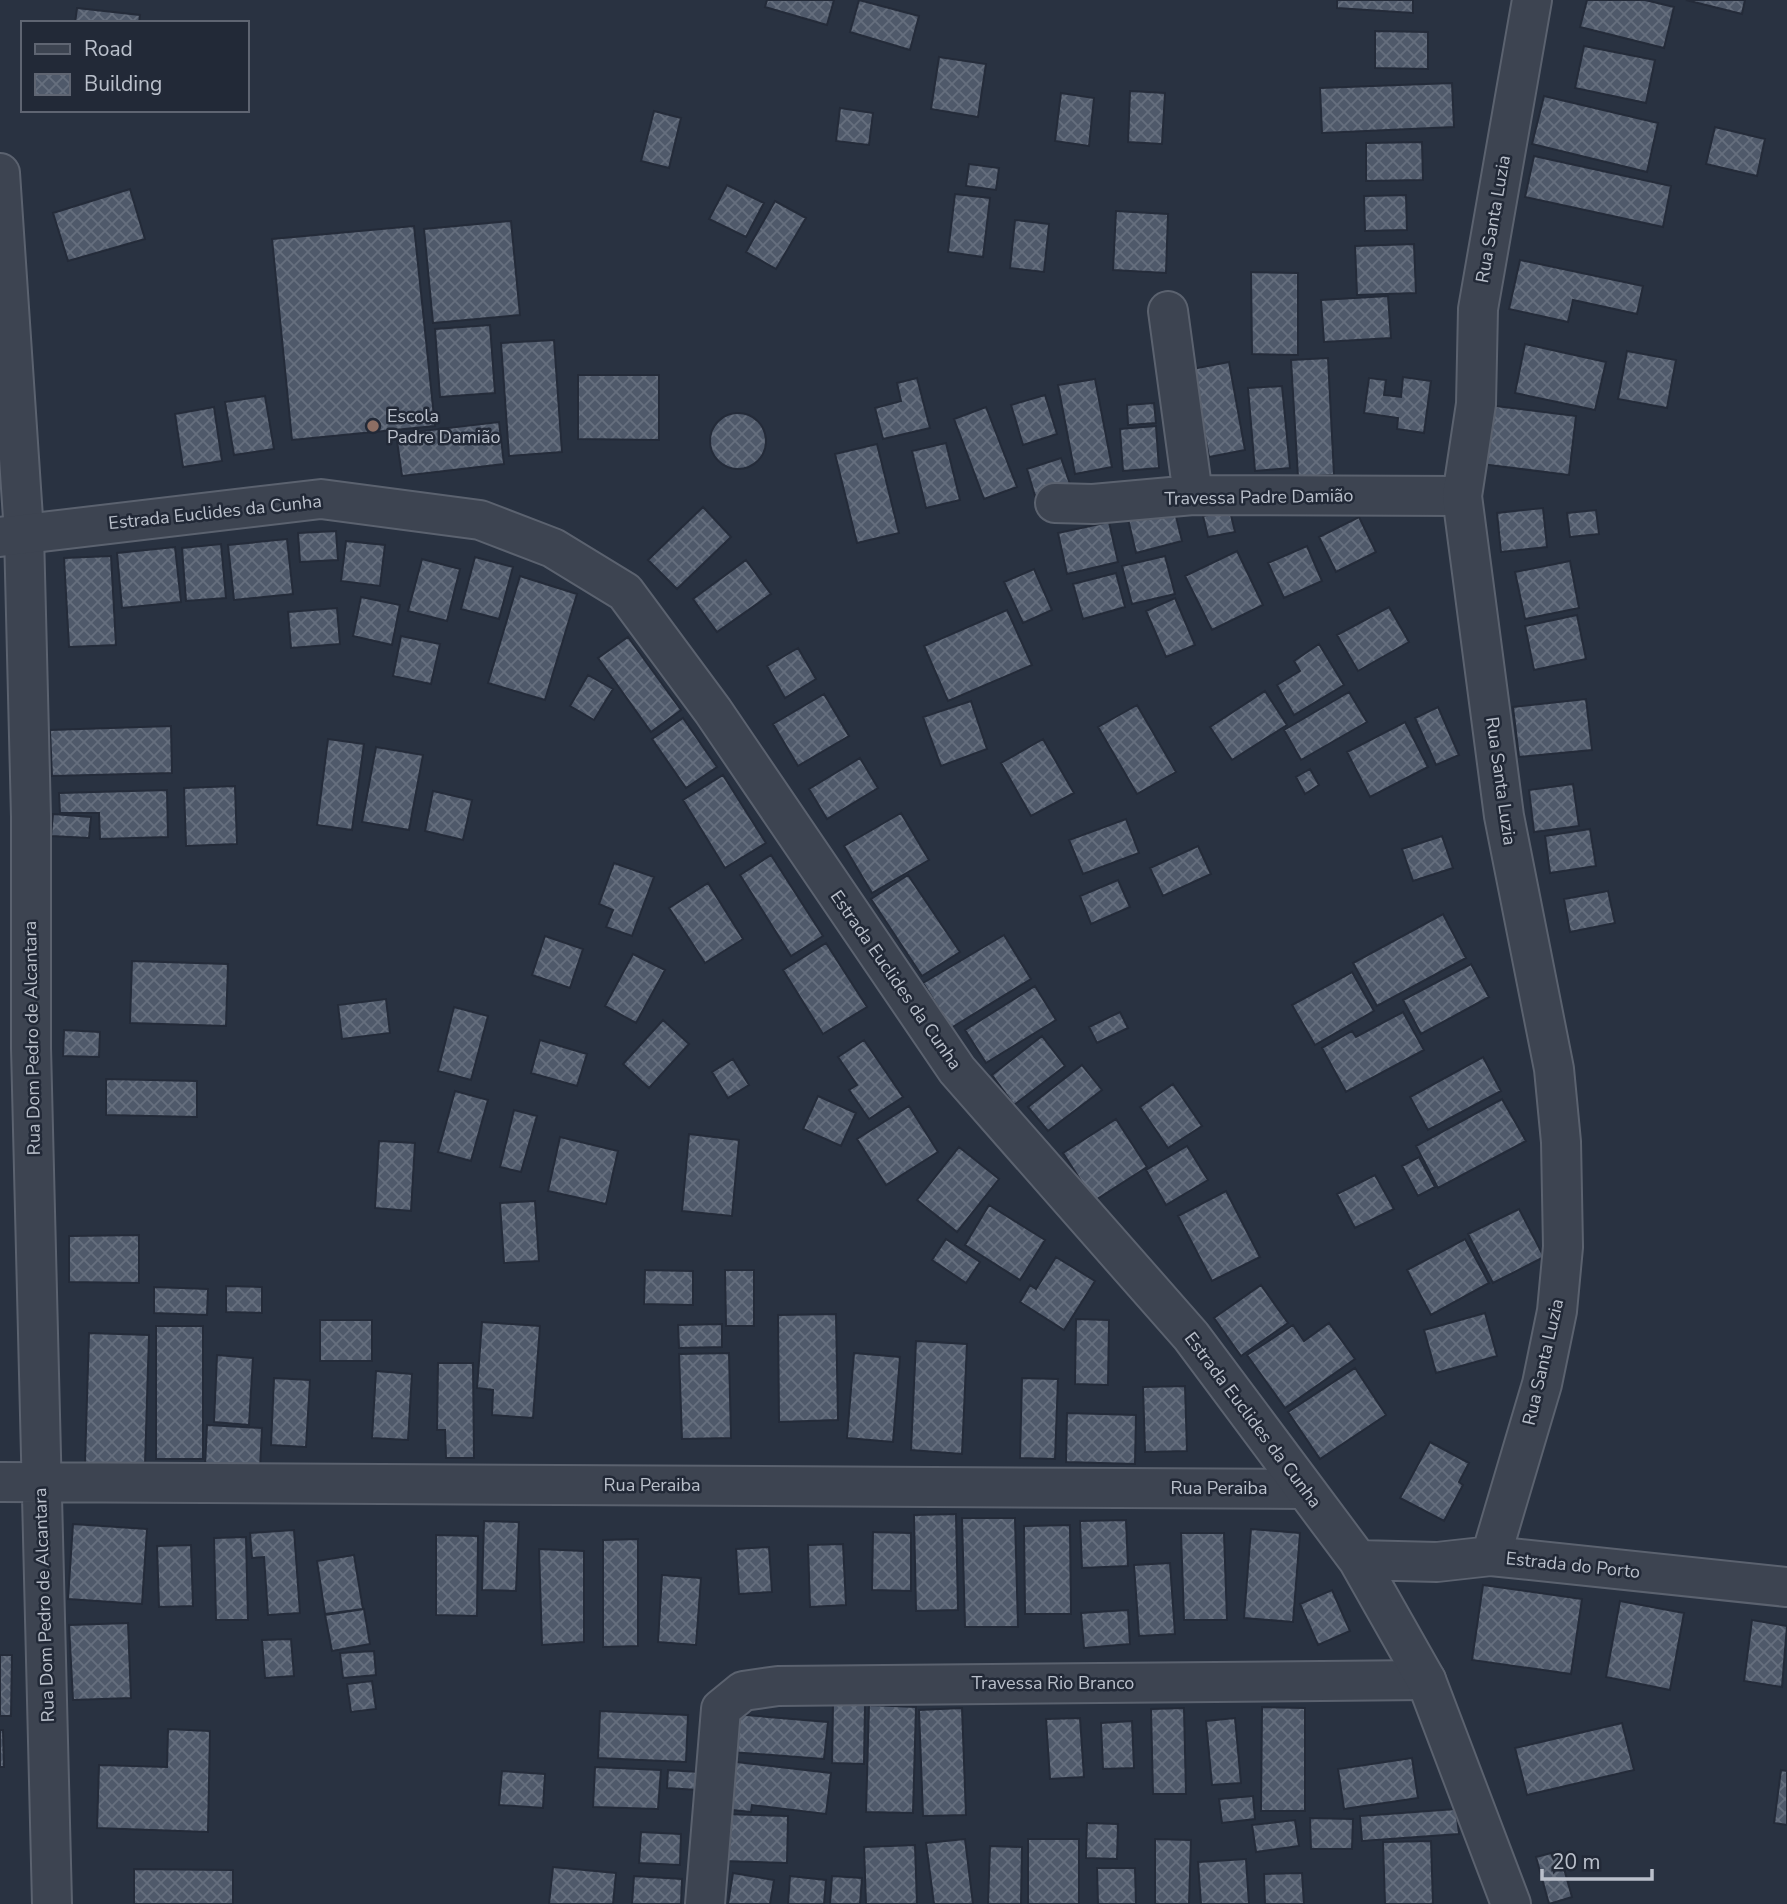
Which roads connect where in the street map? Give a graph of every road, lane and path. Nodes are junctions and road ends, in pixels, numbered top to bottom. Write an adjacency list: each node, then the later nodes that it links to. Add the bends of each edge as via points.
1 (1532, 0): 5 (street, Rua Santa Luzia, via 1478,309 1476,404)
2 (0, 173): 7 (street, Rua Dom Pedro de Alcantara)
3 (1168, 311): 4 (street)
4 (1193, 495): 5 (street, Travessa Padre Damião); 6 (street, Travessa Padre Damião)
5 (1462, 496): 11 (street, Rua Santa Luzia, via 1504,816 1554,1069 1561,1142 1563,1247 1557,1311 1542,1384)
6 (1055, 503)
7 (12, 535): 8 (street, Rua Dom Pedro de Alcantara); 10 (street, Estrada Euclides da Cunha, via 321,499 480,520 553,548 625,592 713,711 957,1070 1191,1336)
8 (40, 1481): 9 (street, Rua Peraiba); 10 (street, Rua Peraiba); 15 (street, Rua Dom Pedro de Alcantara)
9 (0, 1482)
10 (1304, 1489): 12 (street, Estrada Euclides da Cunha)
11 (1490, 1556): 12 (street, Estrada do Porto, via 1437,1562); 13 (street, Estrada do Porto)
12 (1358, 1560): 14 (street, Estrada Euclides da Cunha)
13 (1787, 1587)
14 (1426, 1680): 16 (street, Travessa Rio Branco, via 778,1686 743,1691 721,1709); 17 (street, Estrada Euclides da Cunha)
15 (52, 1904)
16 (705, 1904)
17 (1511, 1904)

